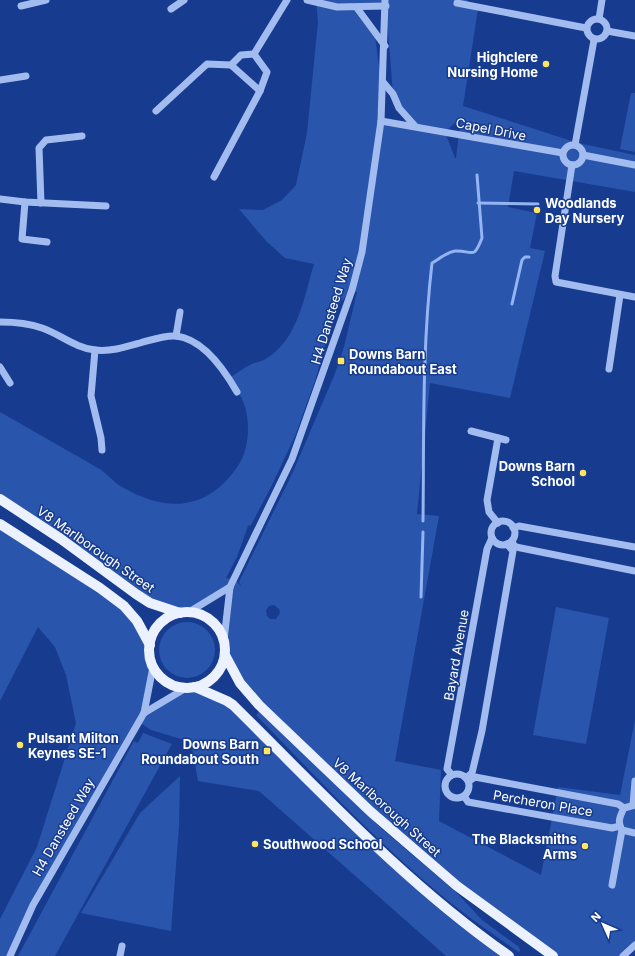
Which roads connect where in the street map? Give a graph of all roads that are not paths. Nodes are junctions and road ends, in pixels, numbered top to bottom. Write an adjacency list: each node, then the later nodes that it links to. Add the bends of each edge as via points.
1 (46, 0): 9 (street)
2 (287, 0): 18 (street)
3 (307, 0): 10 (street)
4 (602, 0): 12 (street)
5 (179, 1): 11 (street)
6 (386, 3): 10 (street); 17 (street, H4 Dansteed Way)
7 (457, 3): 8 (street)
8 (470, 3): 13 (street)
9 (21, 6)
10 (358, 8): 17 (street)
11 (171, 9)
12 (599, 19): 13 (street, via 591,21); 14 (street, via 605,23)
13 (586, 28): 16 (street)
14 (607, 31): 15 (street); 16 (street, via 602,38)
15 (635, 36)
16 (594, 40): 28 (street)
17 (385, 46): 22 (street, H4 Dansteed Way)
18 (254, 54): 19 (street, via 241,54); 23 (street, via 267,72)
19 (231, 65): 23 (street); 24 (street, via 206,64)
20 (26, 76): 21 (street)
21 (0, 80)
22 (383, 82): 25 (street, H4 Dansteed Way); 26 (street, via 393,94 399,108)
23 (260, 91): 33 (street)
24 (156, 111)
25 (381, 121): 26 (street, Capel Drive); 61 (street, H4 Dansteed Way, via 362,252 352,290 292,459)
26 (415, 126): 29 (street, Capel Drive)
27 (82, 136): 36 (street, via 46,140 39,148)
28 (575, 145): 29 (street, via 567,146); 30 (street, via 581,148)
29 (563, 153): 31 (street, via 565,161)
30 (584, 155): 31 (street, via 580,162); 32 (street)
31 (572, 165): 39 (street, via 556,282)
32 (635, 165)
33 (214, 177)
34 (0, 199): 35 (street)
35 (25, 202): 36 (street); 38 (street, via 22,239)
36 (41, 203): 37 (street)
37 (106, 206)
38 (47, 242)
39 (620, 294): 40 (street); 46 (street)
40 (635, 297)
41 (180, 312): 43 (street)
42 (0, 322): 44 (street, via 20,322 42,328 78,346)
43 (176, 336): 44 (street, via 118,349); 48 (street, via 188,340 208,353 226,372)
44 (95, 350): 52 (street, via 91,396)
45 (0, 367): 47 (street)
46 (609, 369)
47 (10, 383)
48 (237, 392)
49 (471, 431): 50 (street)
50 (498, 438): 51 (street); 54 (street, via 487,500 489,512)
51 (506, 440)
52 (102, 450)
53 (0, 499): 62 (main road, V8 Marlborough Street, via 61,538 150,603)
54 (498, 523): 56 (street, via 508,523); 57 (street, via 493,527)
55 (0, 524): 64 (main road, via 124,606 137,621)
56 (513, 528): 58 (street, via 515,535); 59 (street, via 519,526)
57 (492, 538): 58 (street, via 499,544); 69 (street, Bayard Avenue, via 487,549 447,769)
58 (509, 543): 60 (street, via 516,547); 70 (street, via 513,551 482,731 472,773)
59 (635, 547)
60 (635, 571)
61 (230, 587): 62 (street); 63 (street, H4 Dansteed Way)
62 (184, 612): 63 (main road, via 201,614 211,620); 64 (main road, via 169,617 160,624 153,634)
63 (224, 640): 65 (main road)
64 (150, 645): 66 (main road)
65 (225, 655): 67 (main road, via 222,666 215,676 206,683); 81 (main road, V8 Marlborough Street, via 247,692 259,705 371,812 434,867)
66 (153, 667): 67 (main road, via 167,682 176,686); 68 (street, H4 Dansteed Way)
67 (191, 687): 68 (street, H4 Dansteed Way); 78 (main road, via 233,705 365,837 414,882)
68 (143, 715): 82 (street, H4 Dansteed Way, via 33,905)
69 (452, 775): 70 (street, via 461,775); 72 (street, via 446,783 447,793 456,798)
70 (468, 779): 72 (street, via 469,790); 74 (street, Percheron Place, via 475,777 517,784 618,804)
71 (635, 781): 73 (street)
72 (464, 796): 75 (street, Percheron Place, via 468,802)
73 (634, 805): 74 (street)
74 (624, 808): 75 (street, via 619,816)
75 (621, 828): 76 (street, Percheron Place); 77 (street)
76 (635, 833)
77 (612, 885)
78 (487, 940): 84 (street); 85 (main road)
79 (122, 946): 83 (street)
80 (635, 946): 86 (street)
81 (554, 955)
82 (10, 956)
83 (120, 956)
84 (500, 956)
85 (509, 956)
86 (624, 956)

